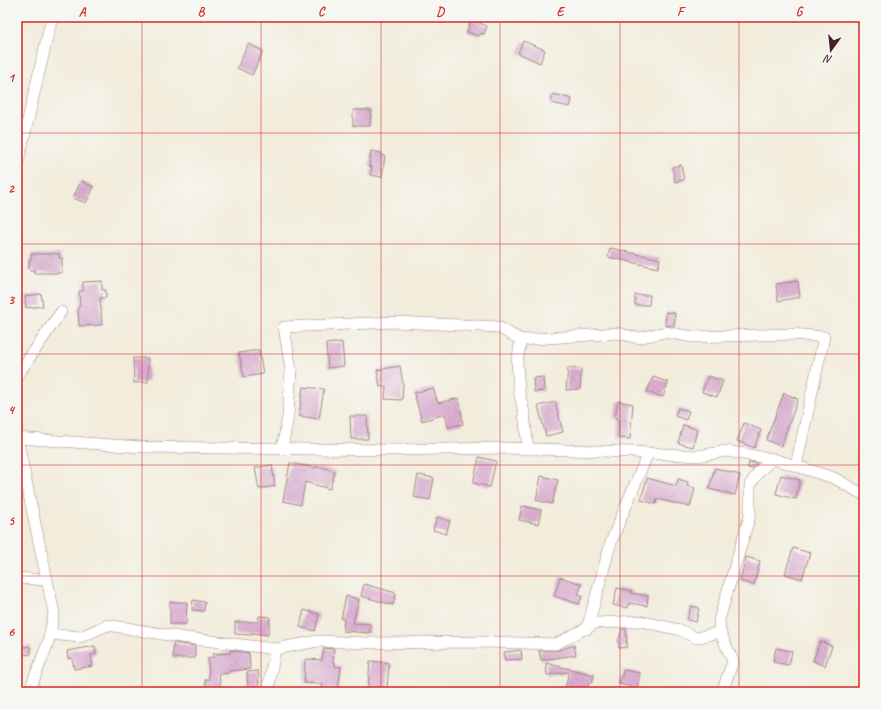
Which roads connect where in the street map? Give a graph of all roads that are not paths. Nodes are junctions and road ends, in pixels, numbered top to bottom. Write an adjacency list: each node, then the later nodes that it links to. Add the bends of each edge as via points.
1 (52, 17): 2 (street)
2 (17, 167)
3 (60, 312): 5 (street)
4 (522, 340): 8 (street, via 498,327 395,322 284,328 291,371 288,416); 9 (street, via 517,362); 12 (street, via 617,333 638,338 665,332 693,337 792,334 824,337)
5 (17, 376)
6 (17, 423): 7 (street)
7 (17, 438): 8 (street, via 141,447); 15 (street)
8 (282, 449): 9 (street)
9 (528, 449): 10 (street)
10 (648, 452): 11 (street, via 698,456 726,451); 16 (street, via 611,542)
11 (773, 459): 12 (street); 17 (street, via 758,471 750,485 750,515 719,620)
12 (796, 466): 13 (street, via 834,478)
13 (864, 495)
14 (17, 578): 15 (street)
15 (47, 580): 18 (street, via 54,614)
16 (587, 629): 17 (street, via 596,623 640,621 680,630 696,638); 19 (street, via 556,644 318,641)
17 (720, 632): 22 (street, via 733,661)
18 (50, 634): 19 (street, via 80,637 108,625); 20 (street)
19 (275, 650): 21 (street)
20 (29, 692)
21 (268, 692)
22 (722, 692)

